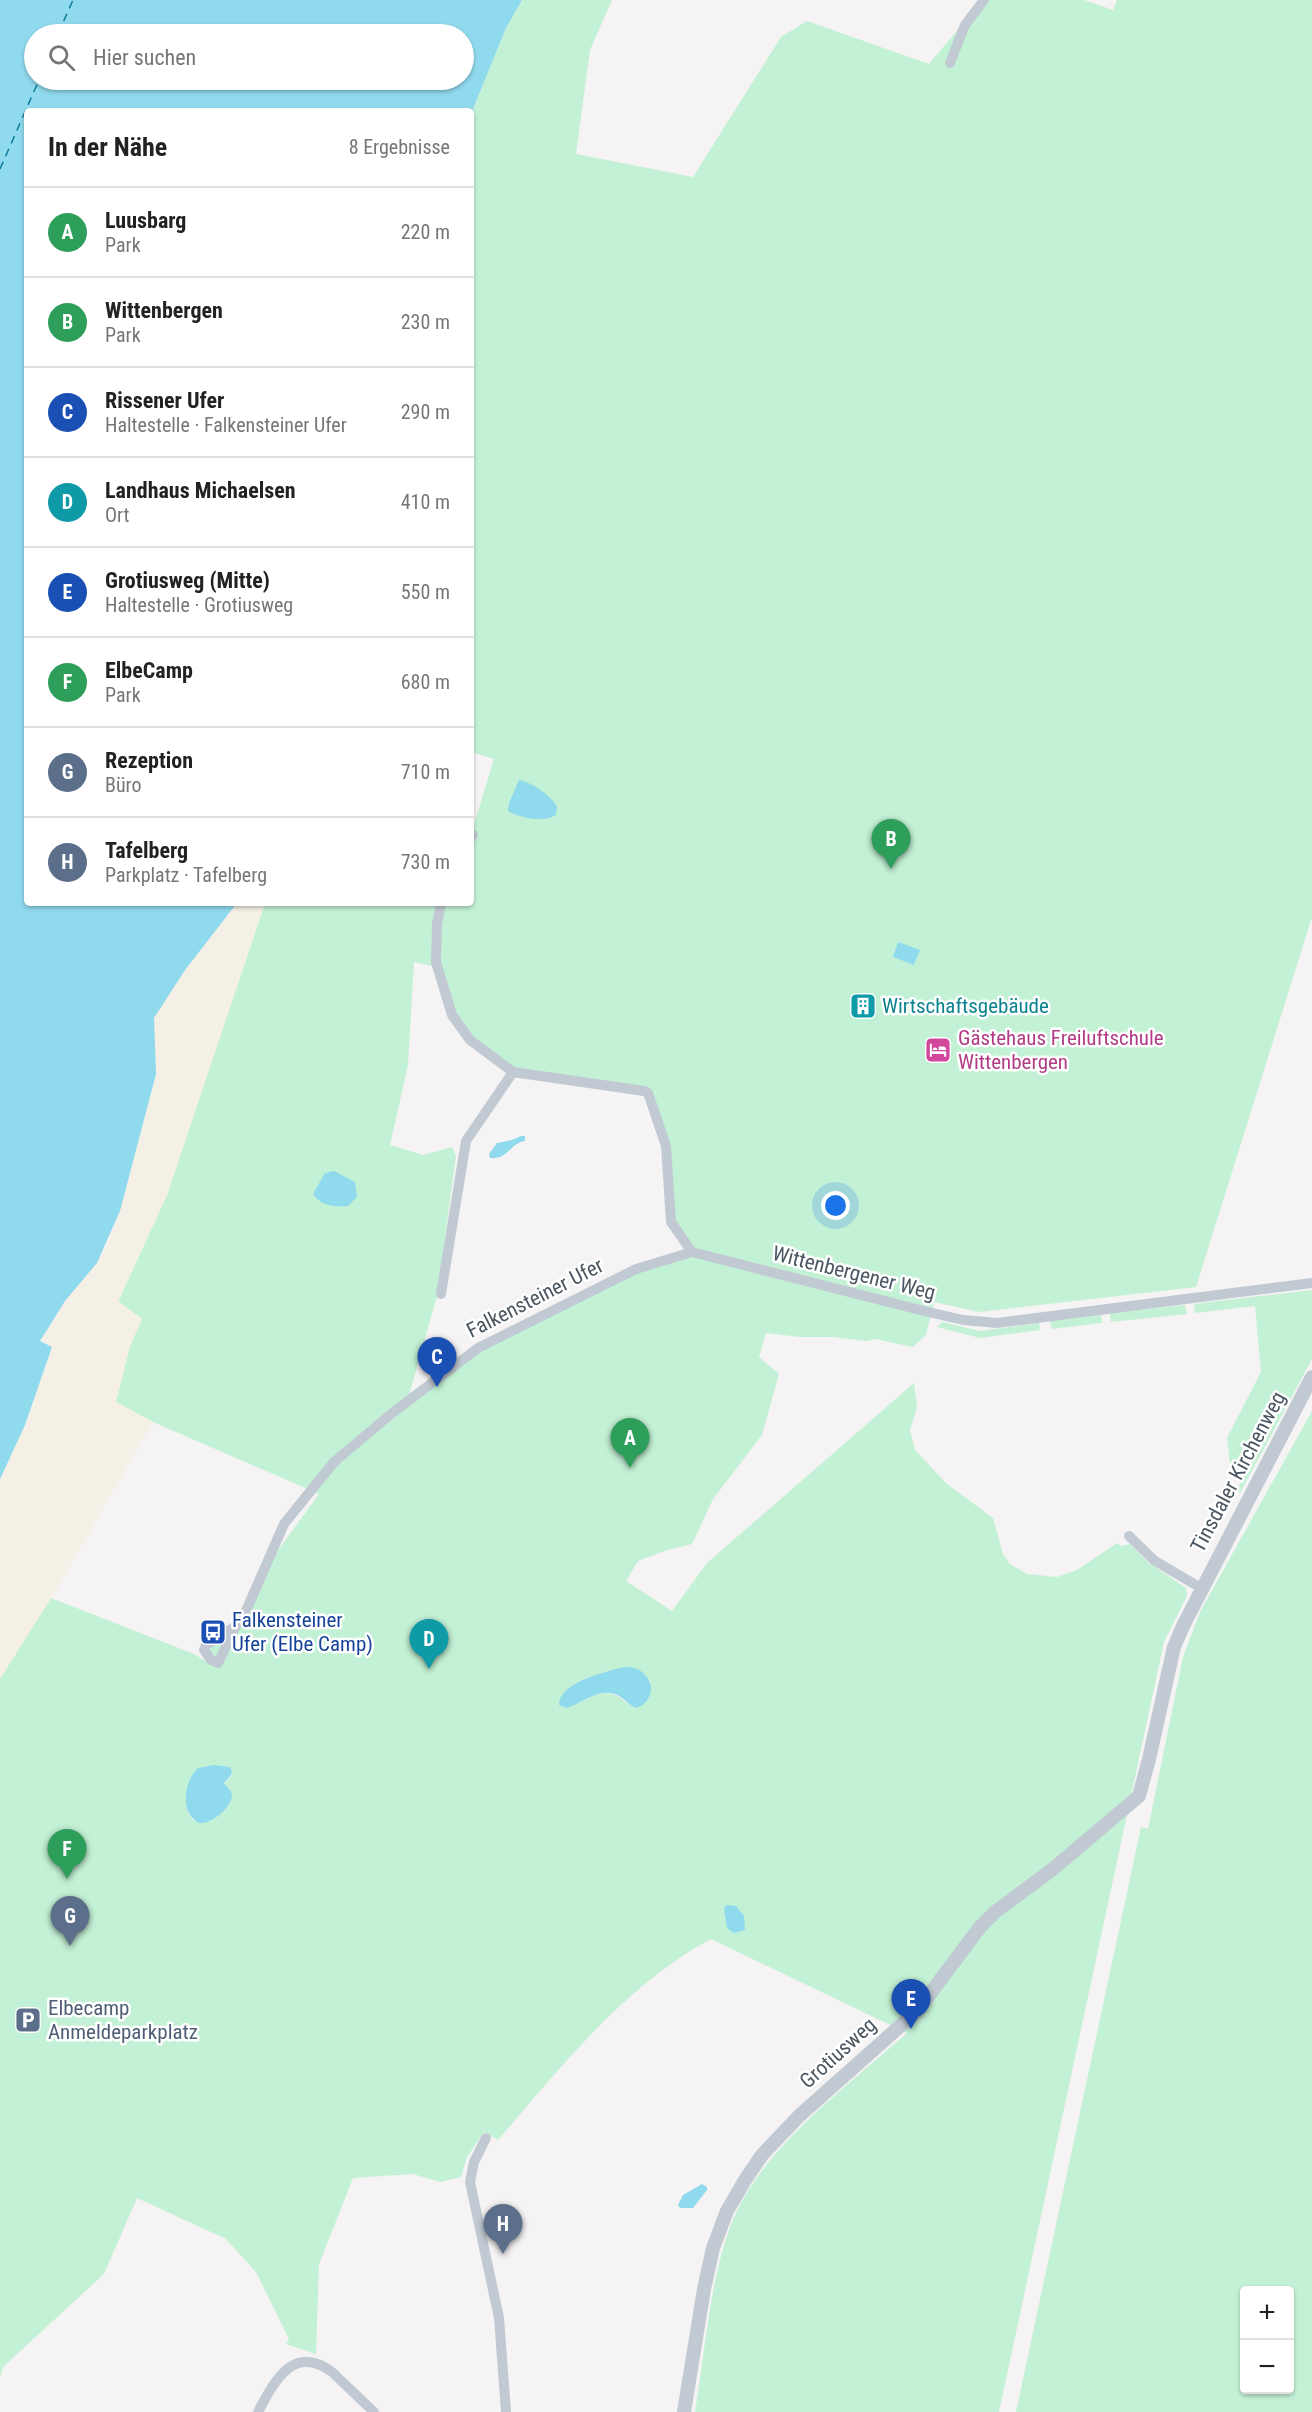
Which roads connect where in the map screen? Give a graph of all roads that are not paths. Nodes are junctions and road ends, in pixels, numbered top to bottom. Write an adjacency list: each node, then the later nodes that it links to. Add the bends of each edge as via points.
1 (984, 0): 2 (street, via 965,25)
2 (950, 63)
3 (441, 906): 4 (street, via 436,962 448,1005 470,1040)
4 (513, 1072): 5 (street, via 648,1093 666,1146 671,1222); 7 (street, via 466,1141)
5 (692, 1252): 6 (street, Wittenbergener Weg, via 924,1311 997,1323); 11 (street, Falkensteiner Ufer, via 636,1269 478,1348 391,1414 330,1467 284,1524 262,1578)
6 (1312, 1283)
7 (441, 1294)
8 (1312, 1377): 10 (street, Tinsdaler Kirchenweg)
9 (1129, 1536): 10 (street, Tinsdaler Kirchenweg, via 1155,1561)
10 (1201, 1588): 12 (street, Tinsdaler Kirchenweg, via 1174,1647)
11 (236, 1626)
12 (1139, 1796): 17 (street, Grotiusweg, via 1053,1869 994,1912 917,2011 799,2116 758,2162 728,2211 713,2248)
13 (486, 2138): 16 (street, via 474,2162 470,2182 499,2318)
14 (258, 2412): 15 (street, via 277,2378 298,2363 308,2362 325,2366)
15 (374, 2412)
16 (506, 2412)
17 (684, 2412)

